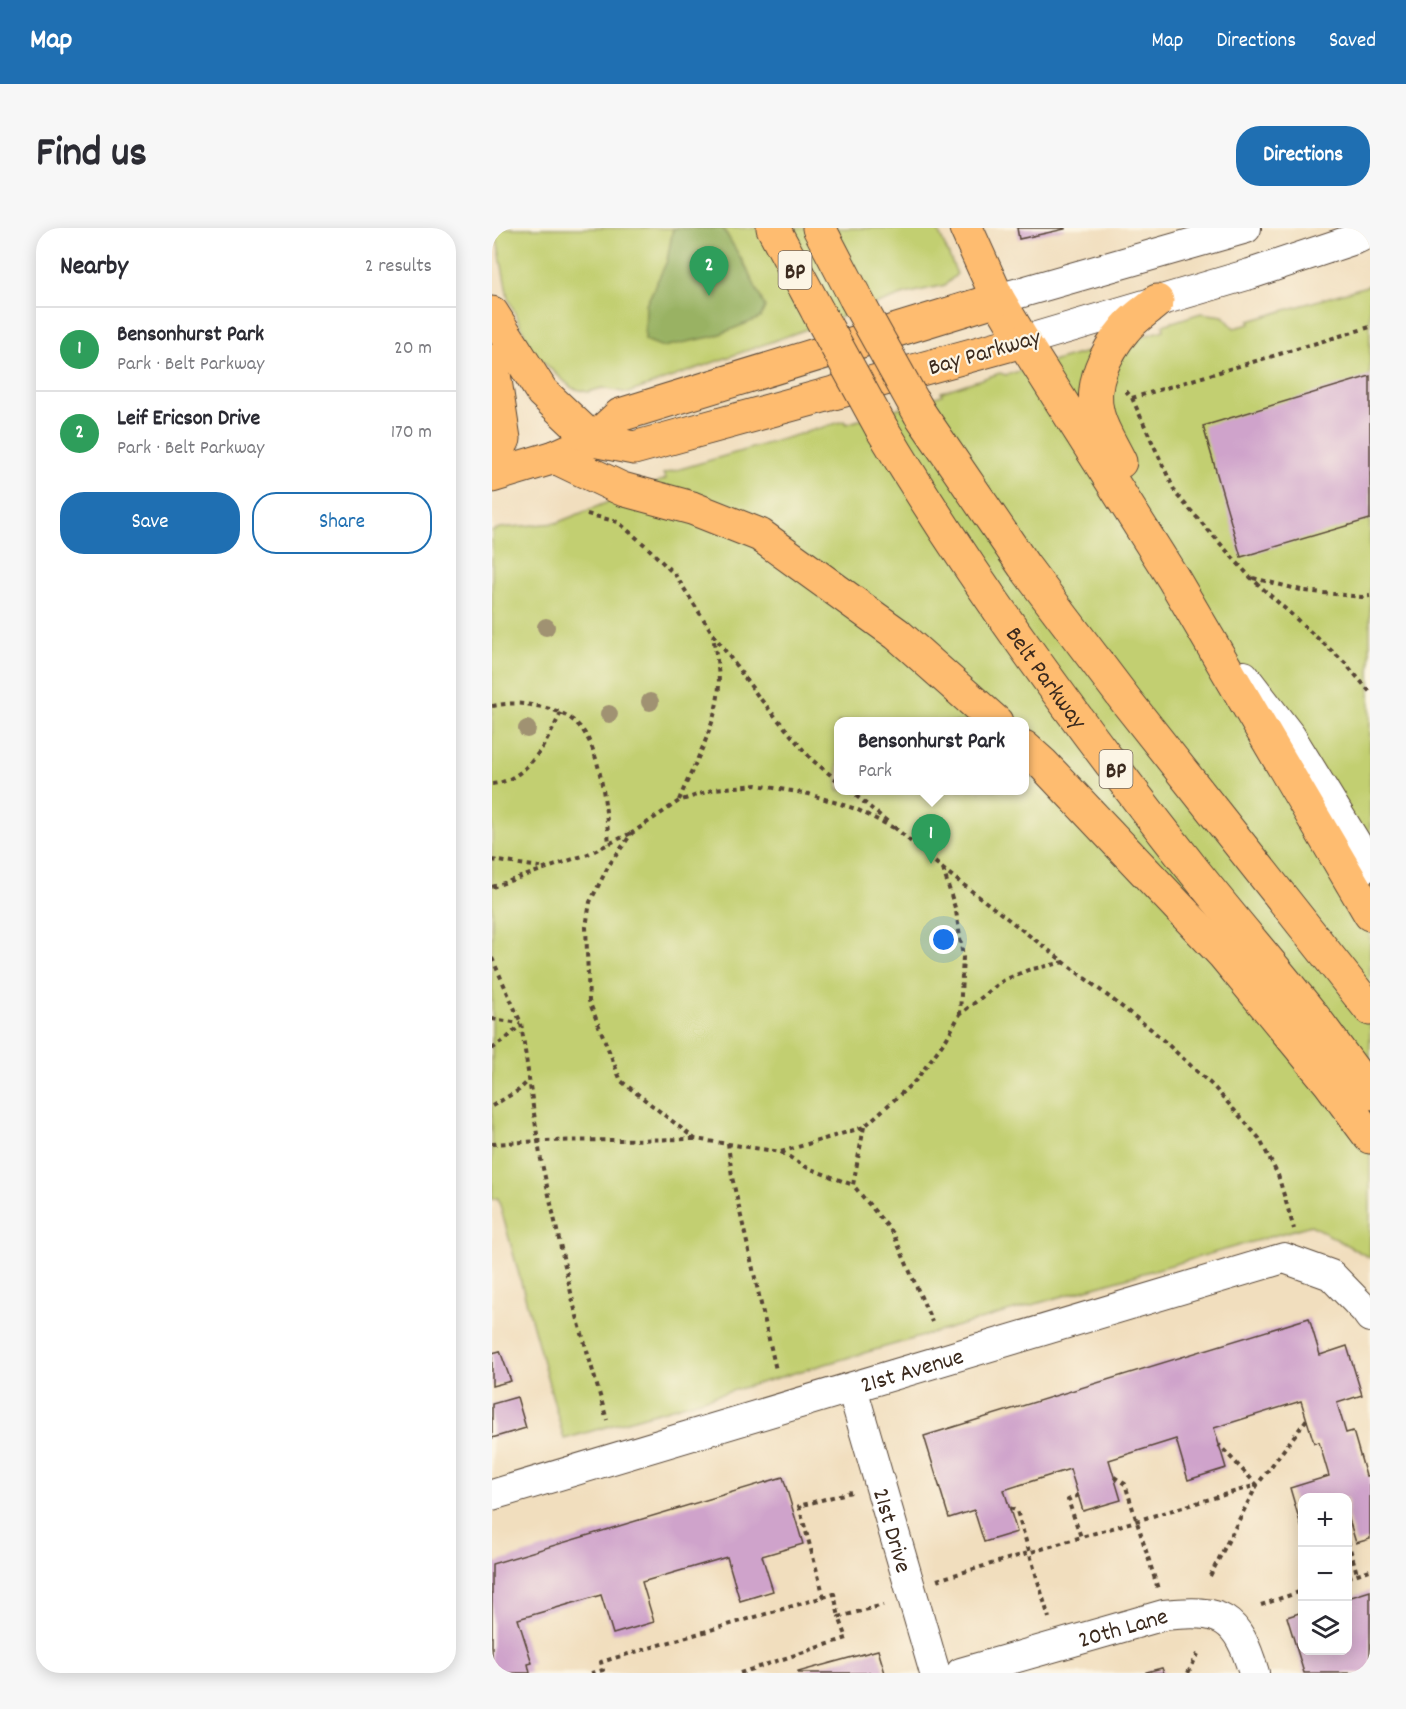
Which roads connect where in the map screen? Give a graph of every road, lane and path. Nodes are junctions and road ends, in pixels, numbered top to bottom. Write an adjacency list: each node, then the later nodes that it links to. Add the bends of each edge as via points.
1 (772, 228): 52 (main road, Belt Parkway / BP, bridge, via 906,471 985,590 1190,867 1315,1019)
2 (819, 228): 46 (main road, Belt Parkway / BP, bridge, via 920,414 1024,566 1126,702)
3 (966, 228): 8 (main road)
4 (1246, 228): 6 (street, Bay Parkway)
5 (1370, 232): 7 (street, Bay Parkway)
6 (1182, 247): 7 (street); 8 (street, Bay Parkway)
7 (1198, 289): 9 (street, Bay Parkway)
8 (998, 299): 12 (main road); 16 (main road, Bay Parkway, via 620,415)
9 (1157, 301): 12 (street, Bay Parkway); 22 (main road, via 1126,328 1111,348 1100,371 1096,394 1098,415)
10 (492, 313): 16 (main road, via 542,392)
11 (1370, 327): 15 (path)
12 (1023, 341): 16 (main road, Bay Parkway, via 634,448); 22 (main road)
13 (492, 361): 18 (main road, via 504,439)
14 (1120, 384): 15 (path)
15 (1132, 398): 21 (path, via 1176,494)
16 (594, 440): 17 (main road, Bay Parkway)
17 (555, 457): 19 (main road, Bay Parkway); 28 (main road, via 622,489 692,508 760,535 897,634)
18 (492, 463)
19 (492, 476)
20 (587, 514): 24 (path, via 618,522 646,546 676,576)
21 (1250, 577): 23 (path, via 1305,591); 25 (path, via 1345,663)
22 (1180, 591): 38 (street, via 1290,737); 42 (main road)
23 (1370, 596)
24 (713, 634): 30 (path, via 811,759); 33 (path, via 719,695 704,747)
25 (1370, 692)
26 (492, 706): 27 (path, via 517,702)
27 (561, 712): 31 (path, via 551,735 527,765 514,776); 36 (path, via 577,723 596,759)
28 (990, 717)
29 (1029, 752): 55 (main road, via 1224,954)
30 (834, 778)
31 (492, 784)
32 (855, 795): 34 (path)
33 (679, 801): 34 (path, via 715,789 757,785 809,794 856,809); 35 (path)
34 (894, 828): 39 (path)
35 (632, 833): 36 (path); 56 (path, via 609,865 590,902 586,927 589,1001 621,1081)
36 (609, 844): 40 (path)
37 (492, 860): 40 (path)
38 (1370, 866)
39 (943, 868): 44 (path); 47 (path, via 956,911 963,957)
40 (549, 869): 41 (path)
41 (492, 887)
42 (1370, 914)
43 (492, 958): 45 (path)
44 (1065, 962): 47 (path, via 1004,980); 62 (path, via 1152,1030 1213,1086 1259,1138 1278,1175)
45 (494, 967): 49 (path)
46 (1370, 1009)
47 (960, 1014): 54 (path, via 948,1038 916,1080)
48 (492, 1019): 49 (path)
49 (521, 1023): 50 (path); 51 (path)
50 (492, 1049)
51 (530, 1080): 53 (path); 57 (path)
52 (1370, 1093)
53 (492, 1106)
54 (864, 1127): 60 (path); 61 (path)
55 (1370, 1137)
56 (695, 1139): 57 (path); 58 (path)
57 (538, 1141): 59 (path); 68 (path, via 574,1306)
58 (728, 1143): 60 (path); 65 (path, via 732,1177)
59 (492, 1144)
60 (781, 1152): 61 (path, via 808,1168)
61 (853, 1185): 64 (path, via 892,1233)
62 (1294, 1229)
63 (1370, 1317): 66 (street, 21st Avenue, via 1331,1275 1284,1258)
64 (932, 1322)
65 (776, 1370)
66 (852, 1388): 73 (street, 21st Avenue); 95 (street, 21st Drive)
67 (1307, 1419): 71 (path)
68 (608, 1420)
69 (1219, 1444): 71 (path)
70 (1114, 1477): 76 (path, via 1125,1484)
71 (1257, 1485): 76 (path); 82 (path)
72 (851, 1492): 87 (path, via 799,1506)
73 (492, 1495)
74 (1079, 1496): 77 (path, via 1068,1500)
75 (1010, 1508): 79 (path, via 1017,1511)
76 (1136, 1521): 77 (path); 85 (path)
77 (1081, 1537): 79 (path)
78 (1349, 1547): 81 (path)
79 (1029, 1552): 84 (path); 91 (path)
80 (1370, 1570): 81 (path)
81 (1358, 1574): 83 (path)
82 (1210, 1576)
83 (1352, 1576)
84 (933, 1581)
85 (1158, 1589)
86 (1298, 1592): 89 (path)
87 (824, 1597): 90 (path, via 834,1594); 93 (path, via 601,1662 603,1670)
88 (883, 1605): 90 (path)
89 (1261, 1605)
90 (840, 1617): 94 (path, via 847,1638)
91 (1050, 1622)
92 (1198, 1654): 97 (path)
93 (591, 1673)
94 (740, 1673)
95 (935, 1673)
96 (961, 1673): 98 (street, 20th Lane, via 1164,1615 1196,1612 1227,1620 1245,1643)
97 (1188, 1673)
98 (1254, 1673)

